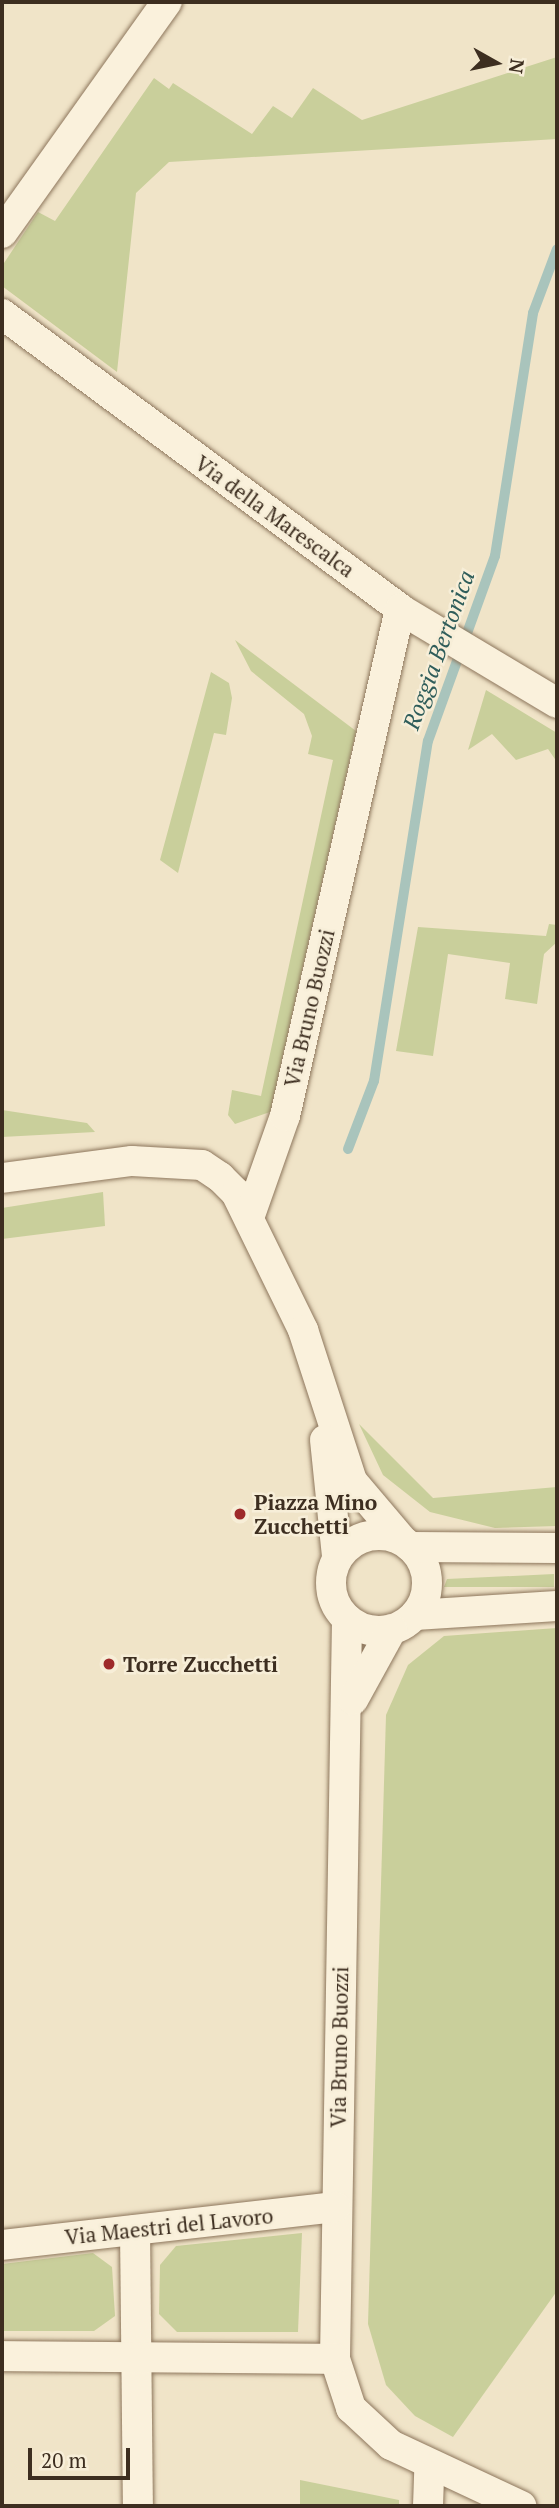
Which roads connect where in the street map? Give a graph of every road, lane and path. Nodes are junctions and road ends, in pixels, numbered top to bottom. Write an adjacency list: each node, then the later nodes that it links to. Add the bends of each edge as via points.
1 (167, 2): 2 (street)
2 (2, 233)
3 (2, 314): 4 (street, Via della Marescalca)
4 (400, 609): 5 (street, Via della Marescalca); 7 (street, Via Bruno Buozzi, via 285,1116)
5 (557, 703)
6 (2, 1178): 7 (street, via 132,1161 202,1165 236,1194)
7 (250, 1219): 8 (street, via 303,1330)
8 (320, 1395): 9 (street, via 352,1481); 11 (street)
9 (407, 1543): 10 (street); 11 (street, via 365,1536); 14 (street, via 427,1578)
10 (557, 1548)
11 (337, 1558): 13 (street, via 332,1594)
12 (557, 1606): 14 (street)
13 (347, 1619): 14 (street, via 373,1631); 15 (street, Via Bruno Buozzi)
14 (403, 1622): 15 (street, Via Bruno Buozzi, via 355,1693)
15 (345, 1734): 16 (street, Via Bruno Buozzi)
16 (336, 2207): 17 (street, Via Maestri del Lavoro); 21 (street, Via Bruno Buozzi)
17 (135, 2230): 18 (street, Via Maestri del Lavoro); 20 (street)
18 (2, 2245)
19 (2, 2356): 20 (street)
20 (137, 2357): 21 (street); 23 (street)
21 (335, 2359): 22 (street, Via Bruno Buozzi, via 351,2408 391,2445)
22 (429, 2468): 24 (street); 25 (street, Via Bruno Buozzi)
23 (138, 2506)
24 (428, 2506)
25 (522, 2506)

